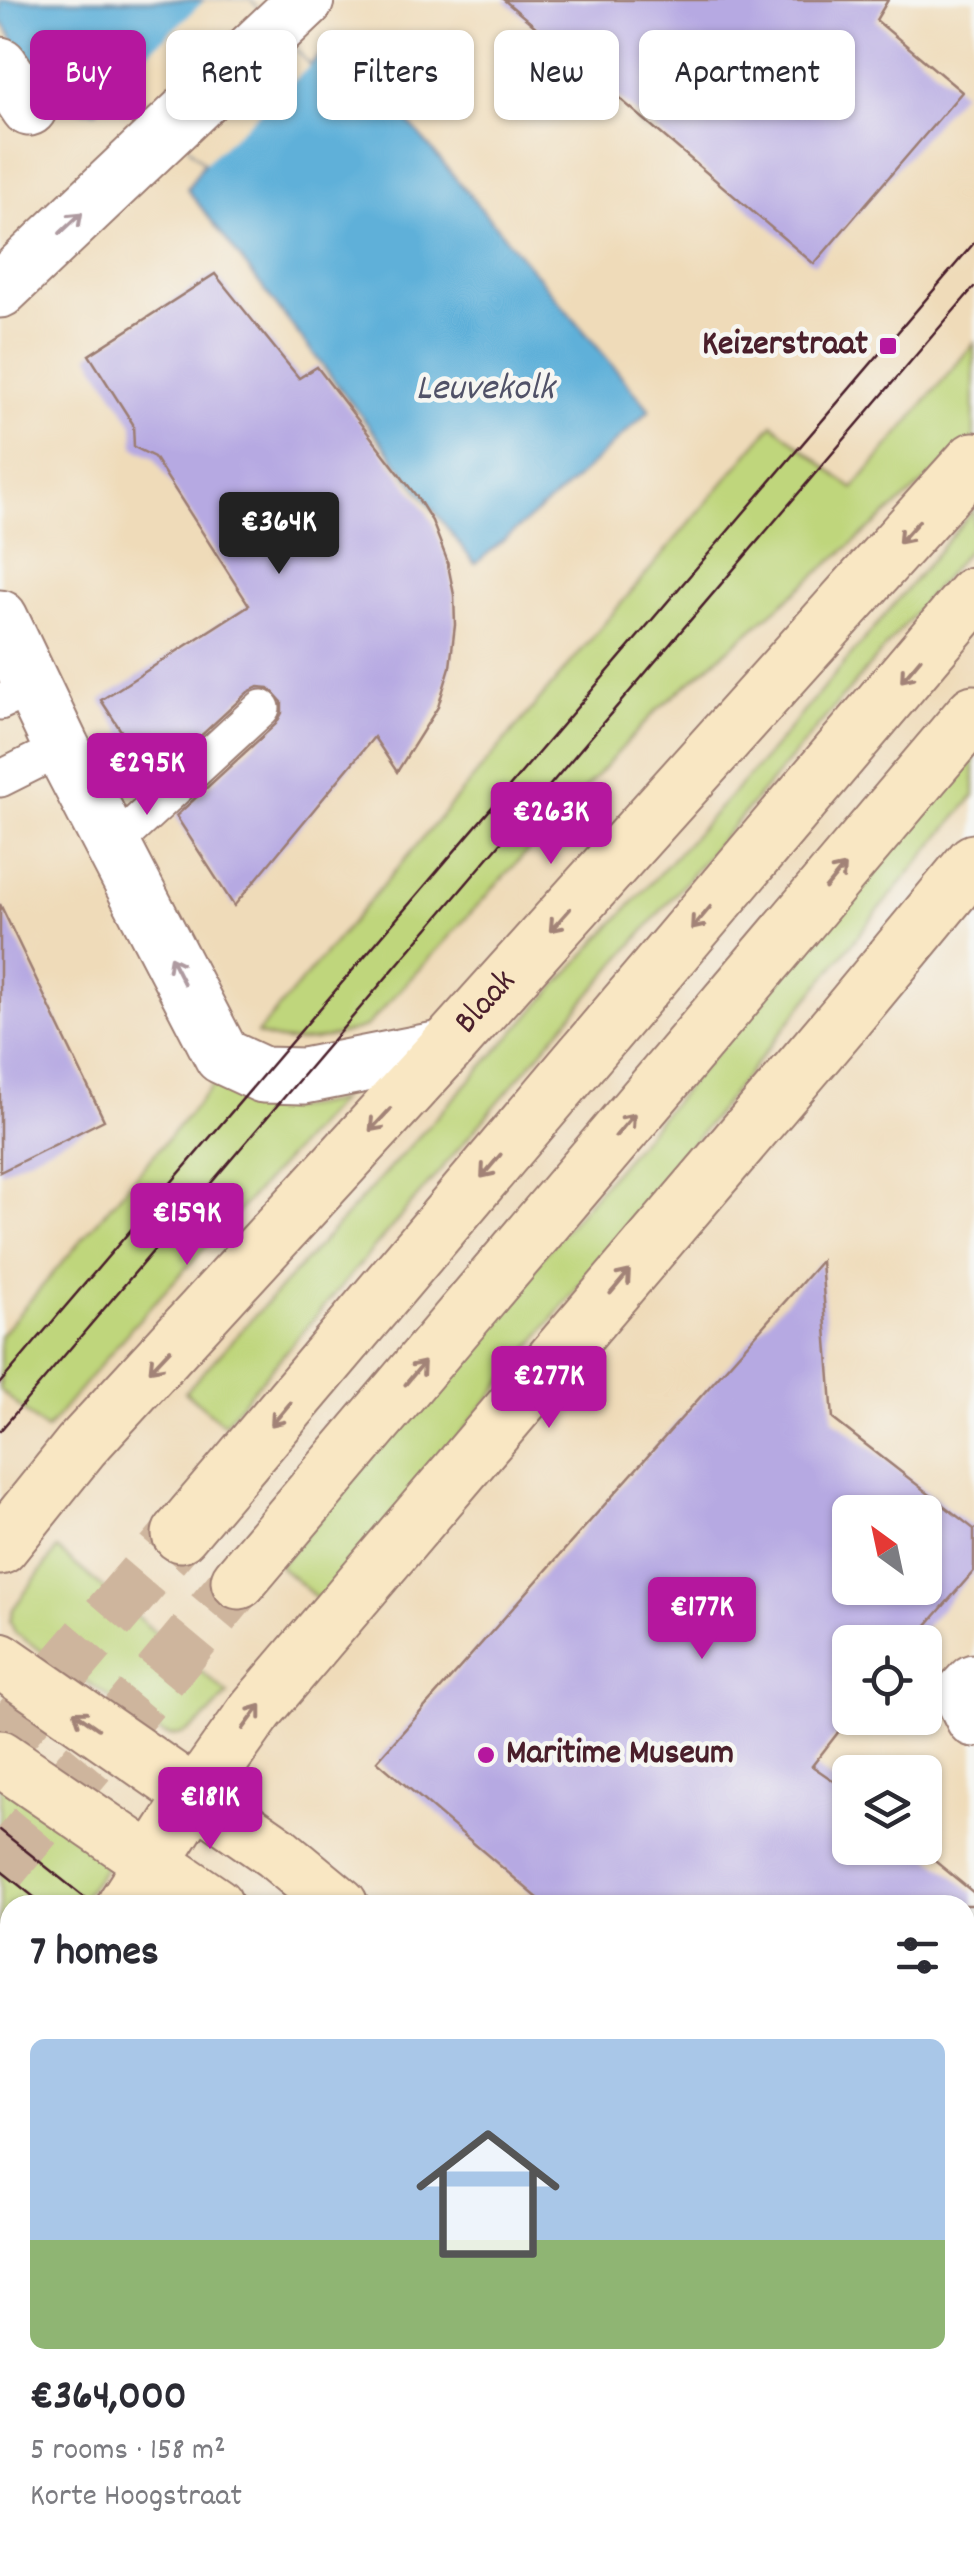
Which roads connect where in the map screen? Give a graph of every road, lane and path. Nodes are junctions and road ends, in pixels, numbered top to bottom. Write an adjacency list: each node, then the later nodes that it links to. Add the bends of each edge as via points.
1 (291, 14): 2 (street, one-way to 1)
2 (0, 290)
3 (974, 460): 13 (main road, Blaak, one-way to 13)
4 (974, 596): 14 (main road, one-way to 14)
5 (0, 618): 6 (street)
6 (16, 694): 9 (street)
7 (262, 708): 11 (lane)
8 (974, 713): 16 (main road, one-way to 8)
9 (62, 748): 10 (lane); 11 (street)
10 (0, 779)
11 (113, 845): 13 (street, one-way to 11, via 304,1076 263,1075 222,1056)
12 (974, 862): 21 (main road, one-way to 12, via 257,1708)
13 (446, 1048): 15 (main road, Blaak, one-way to 15, via 81,1446)
14 (180, 1534)
15 (0, 1546)
16 (239, 1581)
17 (0, 1660): 21 (main road, one-way to 17)
18 (974, 1682): 19 (street, via 962,1695)
19 (974, 1719)
20 (0, 1758): 22 (main road)
21 (195, 1796): 22 (main road); 24 (main road)
22 (139, 1883): 23 (main road)
23 (180, 1895)
24 (328, 1895)

